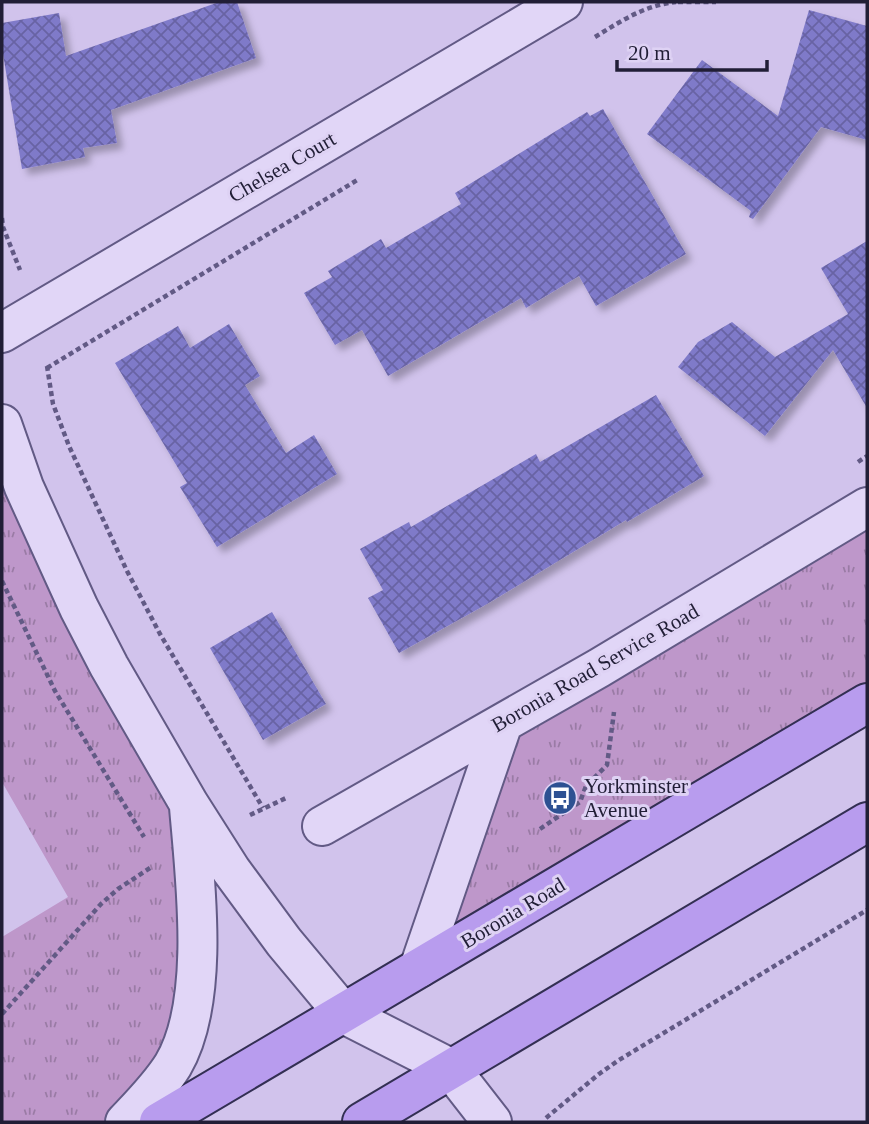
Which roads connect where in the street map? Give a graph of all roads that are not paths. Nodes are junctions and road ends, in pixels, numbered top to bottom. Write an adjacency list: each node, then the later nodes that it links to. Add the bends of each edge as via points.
1 (563, 2): 2 (street, Chelsea Court)
2 (2, 333)
3 (2, 424): 7 (street, via 24,487 79,608)
4 (867, 507): 6 (street, Boronia Road Service Road)
5 (867, 703): 10 (main road, Boronia Road)
6 (503, 723): 9 (street, Boronia Road Service Road); 10 (street)
7 (189, 804): 11 (street, via 257,908); 13 (street, via 197,934 189,1024 173,1066)
8 (867, 822): 12 (main road)
9 (322, 826)
10 (419, 968): 11 (main road, Boronia Road)
11 (344, 1014): 12 (street); 14 (main road, Boronia Road)
12 (450, 1068): 15 (main road); 16 (street)
13 (125, 1122)
14 (159, 1122)
15 (362, 1122)
16 (492, 1122)

